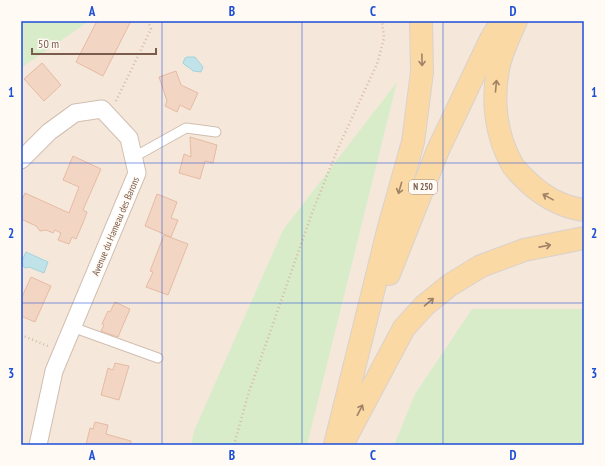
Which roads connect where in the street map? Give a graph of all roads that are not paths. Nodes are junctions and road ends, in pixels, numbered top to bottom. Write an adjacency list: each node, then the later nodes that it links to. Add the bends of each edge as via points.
1 (421, 21): 11 (main road, one-way to 11, via 422,72 412,142)
2 (502, 21): 11 (main road, N 250, via 491,38 438,150)
3 (516, 21): 7 (main road, one-way to 3, via 547,198 531,186 512,165 501,138 495,104 498,68)
4 (216, 132): 5 (lane, via 186,128)
5 (134, 157): 6 (street, Avenue du Hameau des Barons, via 129,138 102,109 75,113 49,132); 9 (street, Avenue du Hameau des Barons, via 137,173)
6 (21, 160)
7 (584, 210)
8 (584, 238): 14 (main road, one-way to 8, via 404,328 450,284 481,266 524,250)
9 (72, 327): 10 (lane); 12 (street, Avenue du Hameau des Barons, via 54,371)
10 (158, 358)
11 (356, 358): 13 (main road, N 250)
12 (38, 445)
13 (335, 445)
14 (342, 445)

